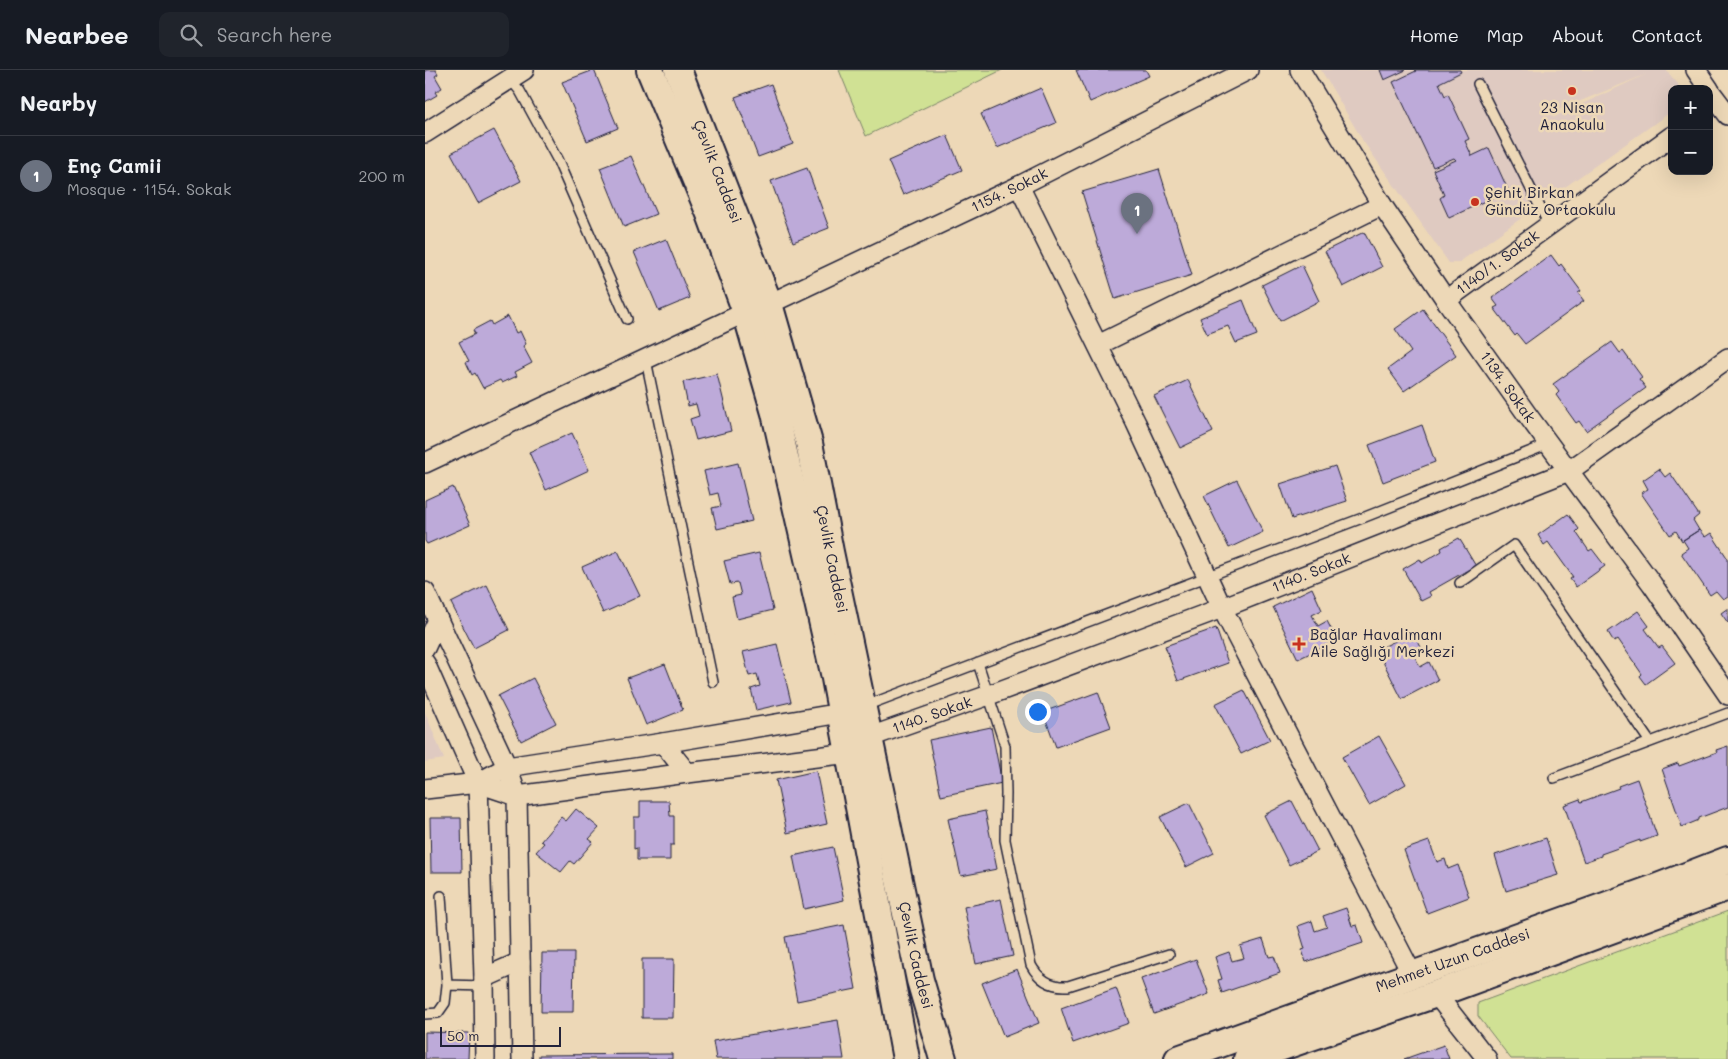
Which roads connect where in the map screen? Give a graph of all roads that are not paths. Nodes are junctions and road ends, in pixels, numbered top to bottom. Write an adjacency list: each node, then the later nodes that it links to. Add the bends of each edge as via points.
1 (650, 70): 15 (main road, Çevlik Caddesi, via 710,214)
2 (678, 70): 15 (main road, Çevlik Caddesi)
3 (1248, 70): 11 (street, 1154. Sokak)
4 (1300, 70): 12 (street, 1134. Sokak)
5 (1697, 70): 8 (street)
6 (517, 74): 9 (street); 16 (lane, via 520,91 557,160)
7 (1478, 84): 13 (lane)
8 (1715, 101)
9 (425, 133)
10 (1668, 139): 13 (street, 1140/1. Sokak)
11 (1019, 186): 15 (street, 1154. Sokak); 17 (street)
12 (1382, 205): 14 (street, 1134. Sokak); 17 (street)
13 (1549, 225): 14 (street, 1140/1. Sokak)
14 (1446, 300): 20 (street, 1134. Sokak)
15 (757, 308): 19 (street, 1154. Sokak); 34 (main road, Çevlik Caddesi, via 809,443)
16 (627, 319)
17 (1097, 345): 23 (street)
18 (1728, 358): 22 (street, 1140. Sokak)
19 (646, 360): 21 (street, 1154. Sokak); 31 (lane)
20 (1549, 444): 22 (street, 1134. Sokak); 23 (lane)
21 (425, 463)
22 (1569, 471): 26 (street, 1140. Sokak); 33 (street, 1134. Sokak)
23 (1209, 577): 26 (street); 30 (lane)
24 (1460, 583): 37 (lane, via 1514,545)
25 (425, 592): 27 (street)
26 (1222, 608): 32 (street, 1140. Sokak); 51 (street)
27 (438, 620): 28 (street); 40 (street)
28 (425, 648)
29 (425, 663): 43 (street)
30 (978, 663): 32 (lane); 34 (lane)
31 (713, 682)
32 (989, 695): 36 (street, 1140. Sokak); 49 (lane, via 1005,746 1005,840 1035,973 1047,983 1068,986)
33 (1728, 695)
34 (852, 710): 36 (main road, Çevlik Caddesi); 38 (street); 39 (main road, Çevlik Caddesi)
35 (1728, 713): 37 (lane)
36 (870, 737): 59 (main road, Çevlik Caddesi, via 921,980)
37 (1650, 742): 42 (lane)
38 (663, 743): 40 (street); 41 (street)
39 (849, 753): 41 (street); 58 (main road, Çevlik Caddesi)
40 (507, 767): 43 (street); 45 (street)
41 (687, 773): 45 (street)
42 (1554, 778)
43 (478, 783): 44 (street); 45 (street); 52 (street)
44 (425, 788)
45 (517, 796): 50 (street)
46 (1728, 860): 51 (main road, Mehmet Uzun Caddesi)
47 (1728, 887): 54 (main road)
48 (441, 896): 53 (lane)
49 (1169, 954)
50 (520, 962): 52 (street); 57 (street)
51 (1412, 974): 60 (main road, Mehmet Uzun Caddesi)
52 (484, 982): 53 (lane); 56 (street)
53 (447, 985): 55 (lane, via 445,1003 438,1013)
54 (1436, 994): 61 (main road); 62 (street)
55 (425, 1014)
56 (485, 1059)
57 (522, 1059)
58 (906, 1059)
59 (943, 1059)
60 (1179, 1059)
61 (1247, 1059)
62 (1487, 1059)

